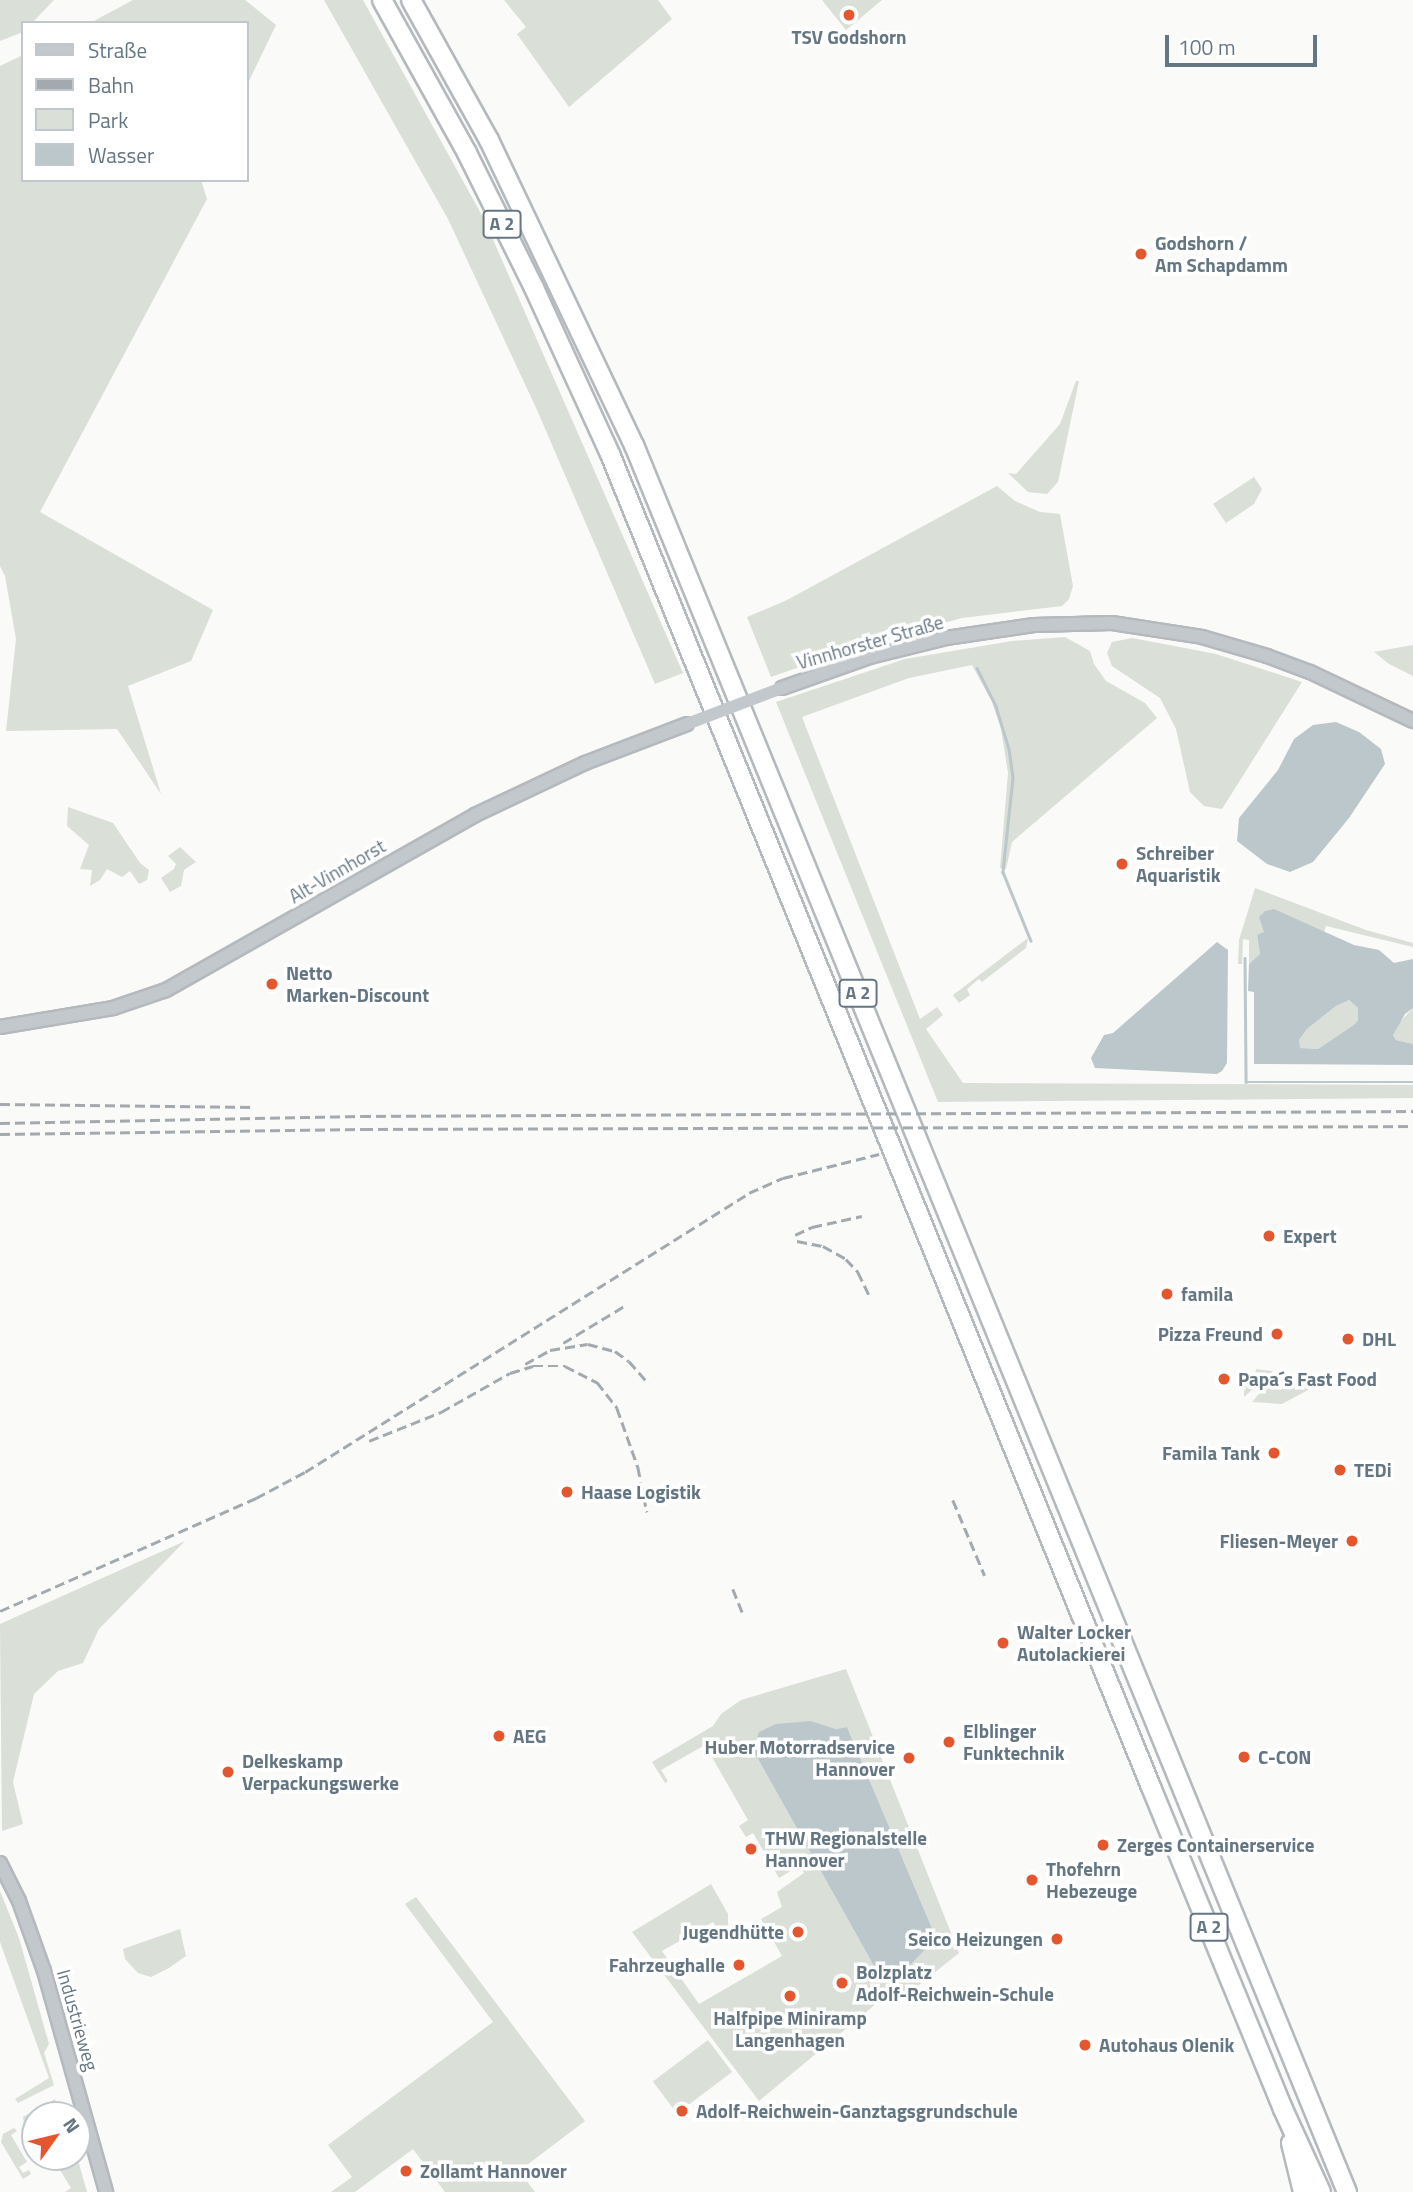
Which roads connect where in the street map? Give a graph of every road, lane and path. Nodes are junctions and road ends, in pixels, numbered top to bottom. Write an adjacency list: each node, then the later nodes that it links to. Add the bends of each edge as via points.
1 (382, 0): 7 (highway, A 2, via 478,176 610,454)
2 (411, 0): 11 (highway, A 2, via 494,151 634,444 1291,2061)
3 (1413, 720): 4 (street, Vinnhorster Straße, bridge, via 1267,656 1202,637 1112,623 1034,625 946,638 870,657)
4 (687, 724): 5 (street, Alt-Vinnhorst, via 585,763 475,815 166,990 113,1008)
5 (0, 1027)
6 (0, 1863): 8 (street, Industrieweg, via 44,1971)
7 (1283, 2109): 9 (highway); 10 (highway, A 2)
8 (106, 2192)
9 (1303, 2192)
10 (1321, 2192)
11 (1349, 2192)

